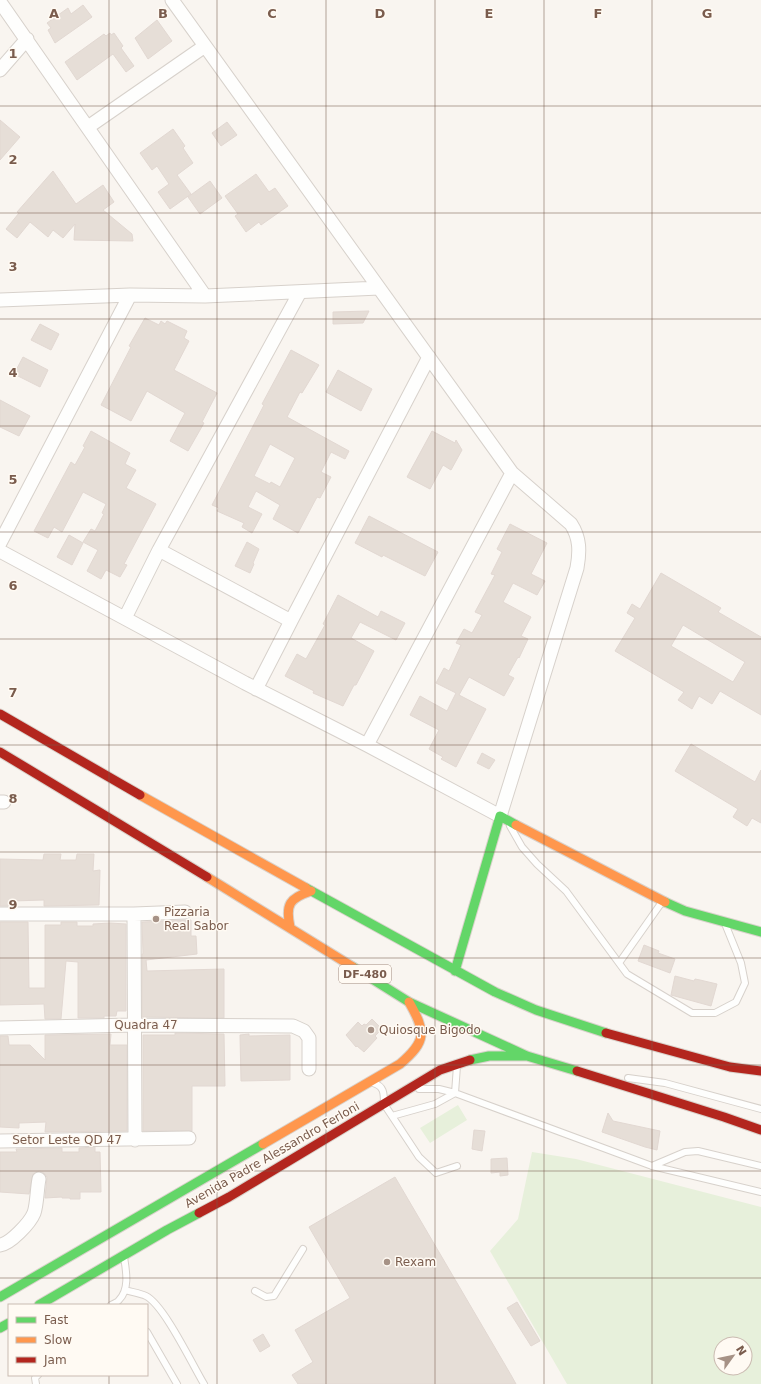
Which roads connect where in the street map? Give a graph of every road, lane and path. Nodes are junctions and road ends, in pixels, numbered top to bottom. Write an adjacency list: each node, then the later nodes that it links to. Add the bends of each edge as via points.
1 (172, 0): 4 (street)
2 (0, 2): 3 (street)
3 (27, 39): 5 (street); 6 (street)
4 (205, 46): 6 (street); 7 (street)
5 (0, 70)
6 (88, 127): 10 (street)
7 (379, 288): 8 (street); 12 (street)
8 (300, 292): 10 (street); 15 (street)
9 (130, 295): 10 (street); 11 (street); 14 (street)
10 (205, 296)
11 (0, 300)
12 (429, 358): 13 (street); 18 (street)
13 (512, 473): 21 (street); 23 (street, via 571,524 579,541 579,553 577,568)
14 (0, 543)
15 (160, 550): 17 (street); 18 (street)
16 (0, 551): 17 (street)
17 (125, 618): 19 (street)
18 (291, 621): 19 (street)
19 (256, 688): 21 (street)
20 (0, 714): 24 (main road)
21 (367, 745): 23 (street)
22 (0, 752): 30 (main road, DF-480)
23 (504, 819): 25 (main road); 32 (lane, via 522,847 566,891); 33 (main road)
24 (310, 891): 30 (main road, via 298,895 289,904 287,916); 33 (main road)
25 (662, 901): 29 (main road, via 684,911); 32 (lane)
26 (184, 912): 28 (street)
27 (0, 914): 28 (street)
28 (134, 914): 35 (street, Setor Leste QD 47)
29 (725, 922): 31 (main road); 32 (lane, via 741,963 744,983 736,1002 715,1013 692,1013 627,974)
30 (290, 927): 34 (main road, DF-480)
31 (761, 932)
32 (619, 964)
33 (455, 971): 39 (main road, via 536,1010 600,1031)
34 (409, 1002): 37 (main road, DF-480); 44 (main road, Avenida Padre Alessandro Ferloni, via 422,1029 422,1039 418,1047 400,1064)
35 (133, 1025): 36 (street, Quadra 47); 40 (street, Quadra 47, via 293,1026 304,1031 309,1038); 52 (street, Setor Leste QD 47)
36 (0, 1028)
37 (527, 1056): 38 (main road, Avenida Padre Alessandro Ferloni, via 489,1056); 43 (main road, DF-480)
38 (457, 1063): 45 (main road, Avenida Padre Alessandro Ferloni); 46 (lane)
39 (730, 1067): 41 (main road); 42 (lane)
40 (309, 1070)
41 (761, 1071)
42 (750, 1076)
43 (599, 1079): 48 (lane, via 628,1078 665,1083); 50 (main road, DF-480)
44 (365, 1083): 47 (lane, via 379,1085 384,1094); 59 (main road, Avenida Padre Alessandro Ferloni)
45 (404, 1091): 46 (lane, via 438,1089); 47 (main road, Avenida Padre Alessandro Ferloni)
46 (455, 1093): 49 (lane, via 435,1104); 55 (lane)
47 (384, 1104): 49 (lane); 60 (main road, Avenida Padre Alessandro Ferloni)
48 (761, 1108)
49 (392, 1116): 54 (lane, via 419,1157 436,1173)
50 (761, 1130)
51 (189, 1138): 52 (street, Setor Leste QD 47)
52 (135, 1140): 53 (street, Setor Leste QD 47)
53 (0, 1141)
54 (457, 1166)
55 (652, 1166): 56 (lane, via 685,1152 698,1151); 58 (lane)
56 (761, 1166)
57 (39, 1179): 61 (street, via 34,1213 15,1236)
58 (761, 1192)
59 (153, 1207): 60 (main road, via 155,1221); 64 (main road, Avenida Padre Alessandro Ferloni)
60 (167, 1230): 63 (main road, Avenida Padre Alessandro Ferloni)
61 (0, 1245)
62 (303, 1249): 67 (lane, via 274,1296 266,1297)
63 (124, 1256): 66 (lane, via 127,1276); 69 (main road, Avenida Padre Alessandro Ferloni)
64 (21, 1284): 65 (main road); 68 (main road, Avenida Padre Alessandro Ferloni)
65 (29, 1289)
66 (125, 1290): 70 (lane, via 119,1300); 73 (lane, via 155,1302)
67 (255, 1291)
68 (0, 1297)
69 (36, 1303)
70 (113, 1304)
71 (148, 1334): 72 (lane)
72 (177, 1384)
73 (204, 1384)

